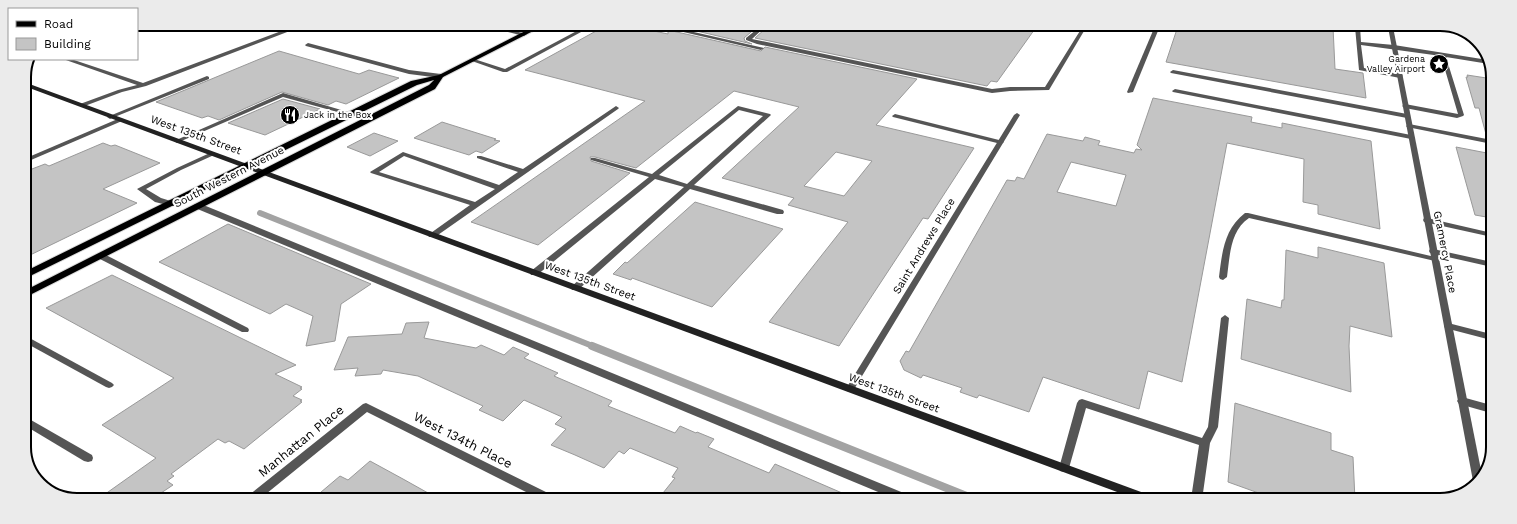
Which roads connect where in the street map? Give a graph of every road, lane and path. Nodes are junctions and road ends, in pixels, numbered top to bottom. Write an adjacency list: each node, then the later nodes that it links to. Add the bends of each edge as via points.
1 (287, 31): 24 (street)
2 (513, 31): 11 (street)
3 (530, 31): 11 (main road, South Western Avenue)
4 (581, 31): 18 (street, via 505,71)
5 (683, 31): 15 (street)
6 (758, 31): 7 (street, via 748,39 992,91 1048,89)
7 (1082, 31)
8 (1156, 31): 27 (street)
9 (1357, 31): 12 (street)
10 (1391, 31): 14 (street, Gramercy Place)
11 (524, 34): 18 (main road, South Western Avenue)
12 (1359, 43): 14 (street); 22 (street, via 1361,69)
13 (308, 45): 21 (street, via 409,72)
14 (1394, 47): 16 (street); 22 (street, Gramercy Place)
15 (761, 48)
16 (1442, 55): 19 (street); 29 (street, via 1461,115)
17 (69, 60): 24 (street)
18 (472, 60): 21 (main road, South Western Avenue)
19 (1484, 61)
20 (1173, 72): 34 (street)
21 (441, 76): 31 (main road, South Western Avenue, via 414,83); 47 (main road, South Western Avenue, via 432,87)
22 (1400, 76): 29 (street, Gramercy Place)
23 (207, 78): 35 (street)
24 (144, 85): 28 (street)
25 (31, 87): 28 (street, West 135th Street)
26 (1175, 91): 38 (street)
27 (1130, 92)
28 (82, 105): 35 (street, West 135th Street)
29 (1405, 106): 34 (street, Gramercy Place)
30 (616, 108): 48 (street)
31 (352, 114): 39 (street, via 283,94); 46 (main road, South Western Avenue)
32 (1017, 115): 41 (street, Saint Andrews Place)
33 (895, 116): 41 (street)
34 (1407, 116): 37 (street, Gramercy Place)
35 (110, 117): 36 (street, West 135th Street)
36 (120, 120): 39 (street, West 135th Street); 44 (street)
37 (1409, 126): 38 (street, Gramercy Place); 40 (street)
38 (1411, 137): 56 (street, Gramercy Place)
39 (177, 141): 42 (street, West 135th Street)
40 (1486, 141)
41 (1001, 142): 73 (street, Saint Andrews Place)
42 (212, 154): 46 (street, West 135th Street); 52 (street, via 141,189 158,200)
43 (479, 157): 48 (street)
44 (31, 158)
45 (593, 159): 49 (street)
46 (247, 166): 47 (street, West 135th Street); 52 (main road, South Western Avenue)
47 (264, 172): 54 (main road, South Western Avenue); 58 (street, West 135th Street)
48 (524, 172): 51 (street)
49 (654, 176): 50 (street); 50 (street, via 738,108 768,116); 63 (street)
50 (688, 186): 55 (street); 65 (street)
51 (500, 188): 53 (street); 53 (street, via 403,154 373,172)
52 (171, 204): 62 (main road, South Western Avenue)
53 (476, 205): 58 (street)
54 (198, 206): 60 (main road, South Western Avenue); 84 (street)
55 (780, 212)
56 (1427, 220): 57 (street); 59 (street, Gramercy Place)
57 (1486, 234)
58 (432, 235): 63 (street, West 135th Street)
59 (1434, 255): 61 (street); 64 (street, via 1248,215 1239,221 1228,240); 68 (street, Gramercy Place)
60 (101, 256): 66 (main road, South Western Avenue); 69 (street)
61 (1486, 264)
62 (31, 272)
63 (534, 273): 65 (street, West 135th Street)
64 (1223, 277)
65 (575, 288): 73 (street, West 135th Street)
66 (31, 291)
67 (1225, 318): 78 (street, via 1213,427)
68 (1448, 326): 70 (street); 74 (street, Gramercy Place)
69 (245, 330)
70 (1486, 336)
71 (31, 342): 72 (street)
72 (109, 385)
73 (850, 389): 80 (street, West 135th Street)
74 (1462, 401): 76 (street); 81 (street, Gramercy Place)
75 (366, 407): 82 (street, Manhattan Place); 83 (street, West 134th Place)
76 (1486, 408)
77 (31, 424): 79 (street)
78 (1205, 443): 80 (street, via 1082,403); 86 (street)
79 (88, 458)
80 (1064, 468): 85 (street, West 135th Street)
81 (1477, 474)
82 (259, 493)
83 (538, 493)
84 (892, 493)
85 (1132, 493)
86 (1197, 493)

